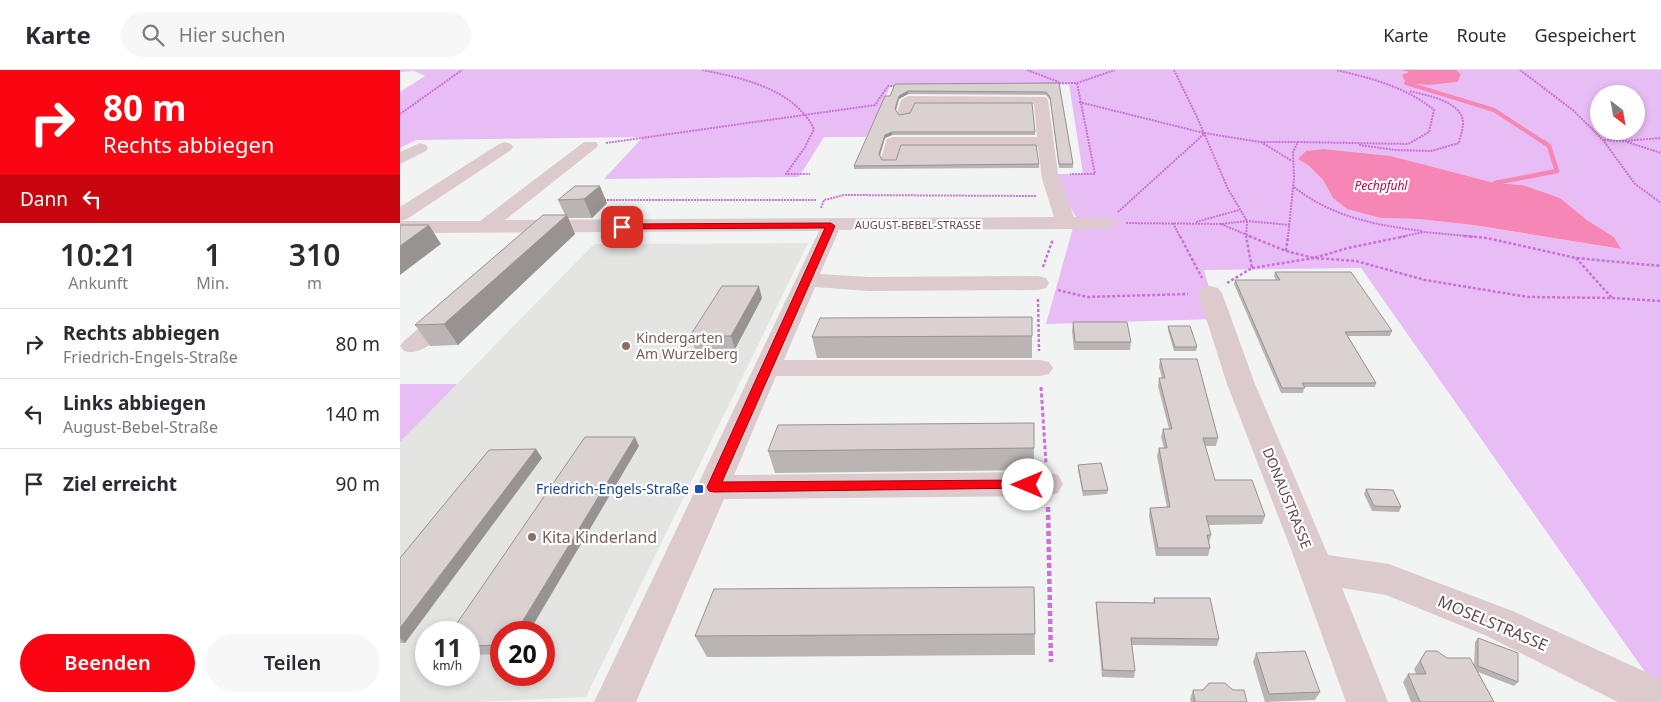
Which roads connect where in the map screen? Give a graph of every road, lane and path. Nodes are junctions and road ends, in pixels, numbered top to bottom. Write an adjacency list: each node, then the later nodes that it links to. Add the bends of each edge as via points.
1 (462, 70): 14 (path)
2 (702, 70): 15 (path, via 765,88 793,101)
3 (1027, 70): 9 (path)
4 (1115, 70): 8 (path)
5 (1174, 70): 19 (path)
6 (1336, 70): 12 (path)
7 (1520, 70): 18 (path)
8 (1077, 82): 9 (path); 13 (path)
9 (1062, 83): 10 (path)
10 (1014, 84)
11 (907, 86): 15 (path, via 888,86 875,106)
12 (1396, 87): 27 (path, via 1418,97 1434,110 1429,132 1408,144); 27 (path, via 1440,99 1458,110 1462,122 1459,143 1431,151)
13 (1079, 102): 19 (path); 26 (path, via 1095,174)
14 (400, 114)
15 (806, 115): 28 (path); 36 (path, via 814,129 806,147 786,174)
16 (913, 127): 21 (street)
17 (1025, 127): 26 (street)
18 (1590, 127)
19 (1204, 133): 24 (path); 41 (path); 47 (path)
20 (1661, 138): 23 (path)
21 (892, 139): 26 (street); 26 (street, via 908,100 1041,100); 32 (street)
22 (1603, 140): 23 (path); 40 (path, via 1635,184)
23 (1624, 141): 31 (path)
24 (1260, 142): 25 (path); 35 (path)
25 (1298, 142): 27 (path); 35 (path)
26 (1046, 143): 33 (street); 38 (street)
27 (1346, 143)
28 (590, 145): 53 (street)
29 (504, 147): 43 (street)
30 (420, 148): 34 (street)
31 (1661, 153)
32 (909, 158)
33 (1028, 158)
34 (400, 159)
35 (1293, 161): 37 (path)
36 (810, 174)
37 (1293, 186): 50 (path); 56 (path, via 1317,204 1343,216)
38 (1055, 196): 42 (path, via 844,196 824,200); 46 (street, via 1065,218)
39 (601, 200): 42 (path)
40 (1661, 203)
41 (1239, 210): 44 (path); 45 (path)
42 (822, 213): 46 (street, AUGUST-BEBEL-STRASSE); 54 (street, AUGUST-BEBEL-STRASSE); 64 (street)
43 (400, 215)
44 (1247, 220): 49 (path); 50 (path); 55 (path)
45 (1191, 223): 48 (path); 49 (path)
46 (1060, 224): 47 (street, AUGUST-BEBEL-STRASSE); 65 (path)
47 (1105, 224): 48 (path)
48 (1173, 224): 66 (path)
49 (1221, 224): 55 (path)
50 (1290, 225): 59 (path)
51 (400, 227): 52 (street, AUGUST-BEBEL-STRASSE)
52 (424, 227): 53 (street, AUGUST-BEBEL-STRASSE); 57 (street)
53 (484, 227): 54 (street, AUGUST-BEBEL-STRASSE)
54 (544, 227): 58 (street)
55 (1245, 232): 59 (path); 63 (path)
56 (1424, 232): 60 (path); 61 (path, via 1486,238)
57 (400, 244)
58 (527, 244)
59 (1286, 250): 60 (path)
60 (1314, 258): 63 (path); 67 (path, via 1356,261 1426,280 1528,298)
61 (1576, 258): 62 (path); 67 (path)
62 (1661, 266)
63 (1252, 268): 66 (path)
64 (807, 280): 65 (street, via 869,284); 71 (street)
65 (1038, 283): 66 (path, via 1086,298); 72 (path)
66 (1210, 293): 75 (street, DONAUSTRASSE, via 1247,401)
67 (1612, 298): 69 (path)
68 (463, 301): 70 (street)
69 (1661, 301)
70 (413, 346)
71 (766, 368): 72 (street); 74 (street)
72 (1040, 368): 73 (path)
73 (1047, 484): 74 (street); 76 (path)
74 (714, 487): 78 (street)
75 (1316, 568): 77 (street, MOSELSTRASSE, via 1389,580 1501,624); 79 (street, DONAUSTRASSE)
76 (1051, 662)
77 (1661, 700)
78 (615, 702)
79 (1367, 702)

